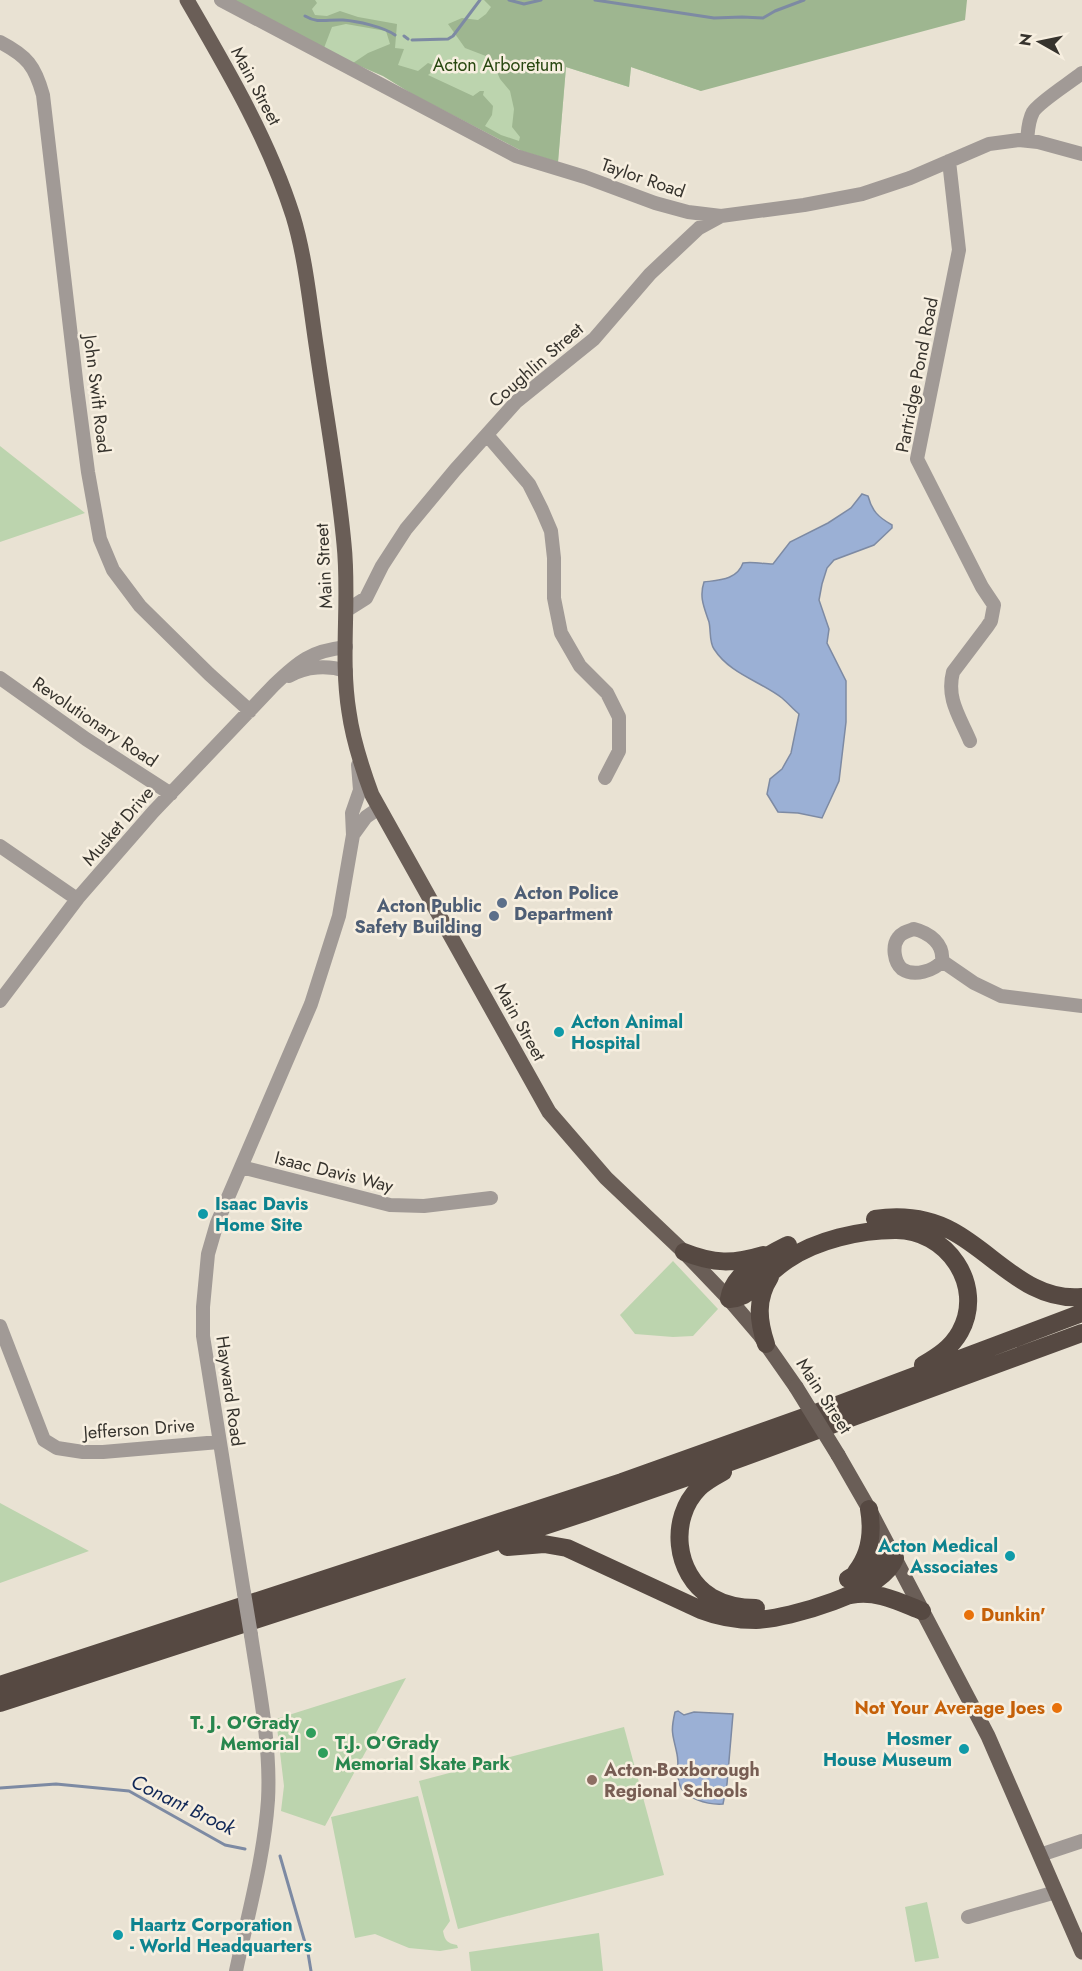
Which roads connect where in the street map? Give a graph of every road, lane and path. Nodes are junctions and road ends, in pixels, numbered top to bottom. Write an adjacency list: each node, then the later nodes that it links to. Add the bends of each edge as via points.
1 (187, 0): 10 (main road, Main Street, via 251,118 293,217 335,473)
2 (221, 0): 8 (street, Taylor Road, via 516,156 656,203)
3 (0, 42): 15 (street, John Swift Road, via 30,63 43,95 88,472 108,561 140,606)
4 (1082, 73): 5 (street, via 1033,112)
5 (1028, 141): 6 (street, Taylor Road); 7 (street, Taylor Road, via 988,144)
6 (1082, 154)
7 (949, 161): 8 (street, Taylor Road, via 862,194); 16 (street, Partridge Pond Road, via 959,250 916,459 994,605 991,621 953,672 951,681 954,705)
8 (721, 216): 9 (street, Coughlin Street, via 699,228 650,274 594,339 516,402)
9 (487, 435): 10 (street, Coughlin Street, via 406,529 366,598); 18 (street, via 529,484 542,510 551,531 554,598 561,633 580,666 607,693 619,717 619,751)
10 (347, 610): 11 (main road, Main Street)
11 (346, 647): 12 (main road, Main Street); 14 (street, Musket Drive, via 309,655)
12 (346, 670): 14 (street, Musket Drive, via 315,668); 17 (main road, Main Street, via 348,711)
13 (0, 678): 19 (street, Revolutionary Road)
14 (274, 685): 15 (street, Musket Drive)
15 (250, 711): 19 (street, Musket Drive)
16 (970, 741)
17 (357, 752): 20 (main road, Main Street); 21 (street, Hayward Road, via 360,789)
18 (605, 778)
19 (171, 794): 24 (street, Musket Drive)
20 (375, 801): 21 (street, via 366,795); 22 (street); 31 (main road, Main Street, via 549,1112 606,1178)
21 (356, 806): 22 (street, Hayward Road, via 352,813)
22 (353, 835): 28 (street, Hayward Road, via 339,916 315,993)
23 (0, 846): 24 (street)
24 (77, 899): 26 (street, Musket Drive)
25 (942, 961): 27 (street, via 1001,996)
26 (0, 1001)
27 (1082, 1006)
28 (241, 1167): 29 (street, Isaac Davis Way, via 390,1205 424,1206); 40 (street, Hayward Road, via 217,1223 205,1280 203,1336)
29 (491, 1198)
30 (788, 1245): 31 (highway, via 730,1262 710,1261); 33 (highway, via 859,1222 893,1217 918,1219 957,1234 1036,1289); 34 (highway, via 748,1270 734,1285)
31 (684, 1252): 34 (main road, Main Street)
32 (776, 1268): 34 (highway, via 744,1295); 38 (highway, via 759,1303); 39 (highway, via 823,1244 885,1230 919,1233 948,1251 967,1288 961,1330 941,1354)
33 (1082, 1297)
34 (729, 1299): 38 (main road, Main Street)
35 (1082, 1313): 39 (highway)
36 (0, 1326): 40 (street, Jefferson Drive, via 44,1440 57,1449 103,1452)
37 (1082, 1333): 41 (highway)
38 (766, 1344): 42 (main road, Main Street, bridge)
39 (888, 1386): 48 (highway, via 600,1489)
40 (219, 1442): 55 (street, Hayward Road, bridge, via 265,1735 268,1798 262,1854)
41 (763, 1450): 43 (highway); 45 (highway, via 708,1481 689,1501 681,1518 679,1539 691,1577 717,1600 754,1608 800,1601)
42 (869, 1509): 44 (main road, Main Street); 45 (highway, via 870,1542 860,1565)
43 (466, 1552): 46 (highway, via 556,1545 688,1605 731,1618 785,1616); 49 (highway)
44 (895, 1558): 45 (highway, via 881,1559); 46 (highway, via 884,1574); 47 (main road, Main Street)
45 (848, 1579)
46 (838, 1599): 47 (highway, via 870,1594)
47 (922, 1611): 51 (main road, Main Street, via 988,1736)
48 (0, 1685)
49 (0, 1703)
50 (1082, 1841): 51 (street)
51 (1040, 1855): 52 (main road, Main Street)
52 (1056, 1892): 53 (street); 54 (main road, Main Street)
53 (968, 1917)
54 (1082, 1952)
55 (236, 1971)

